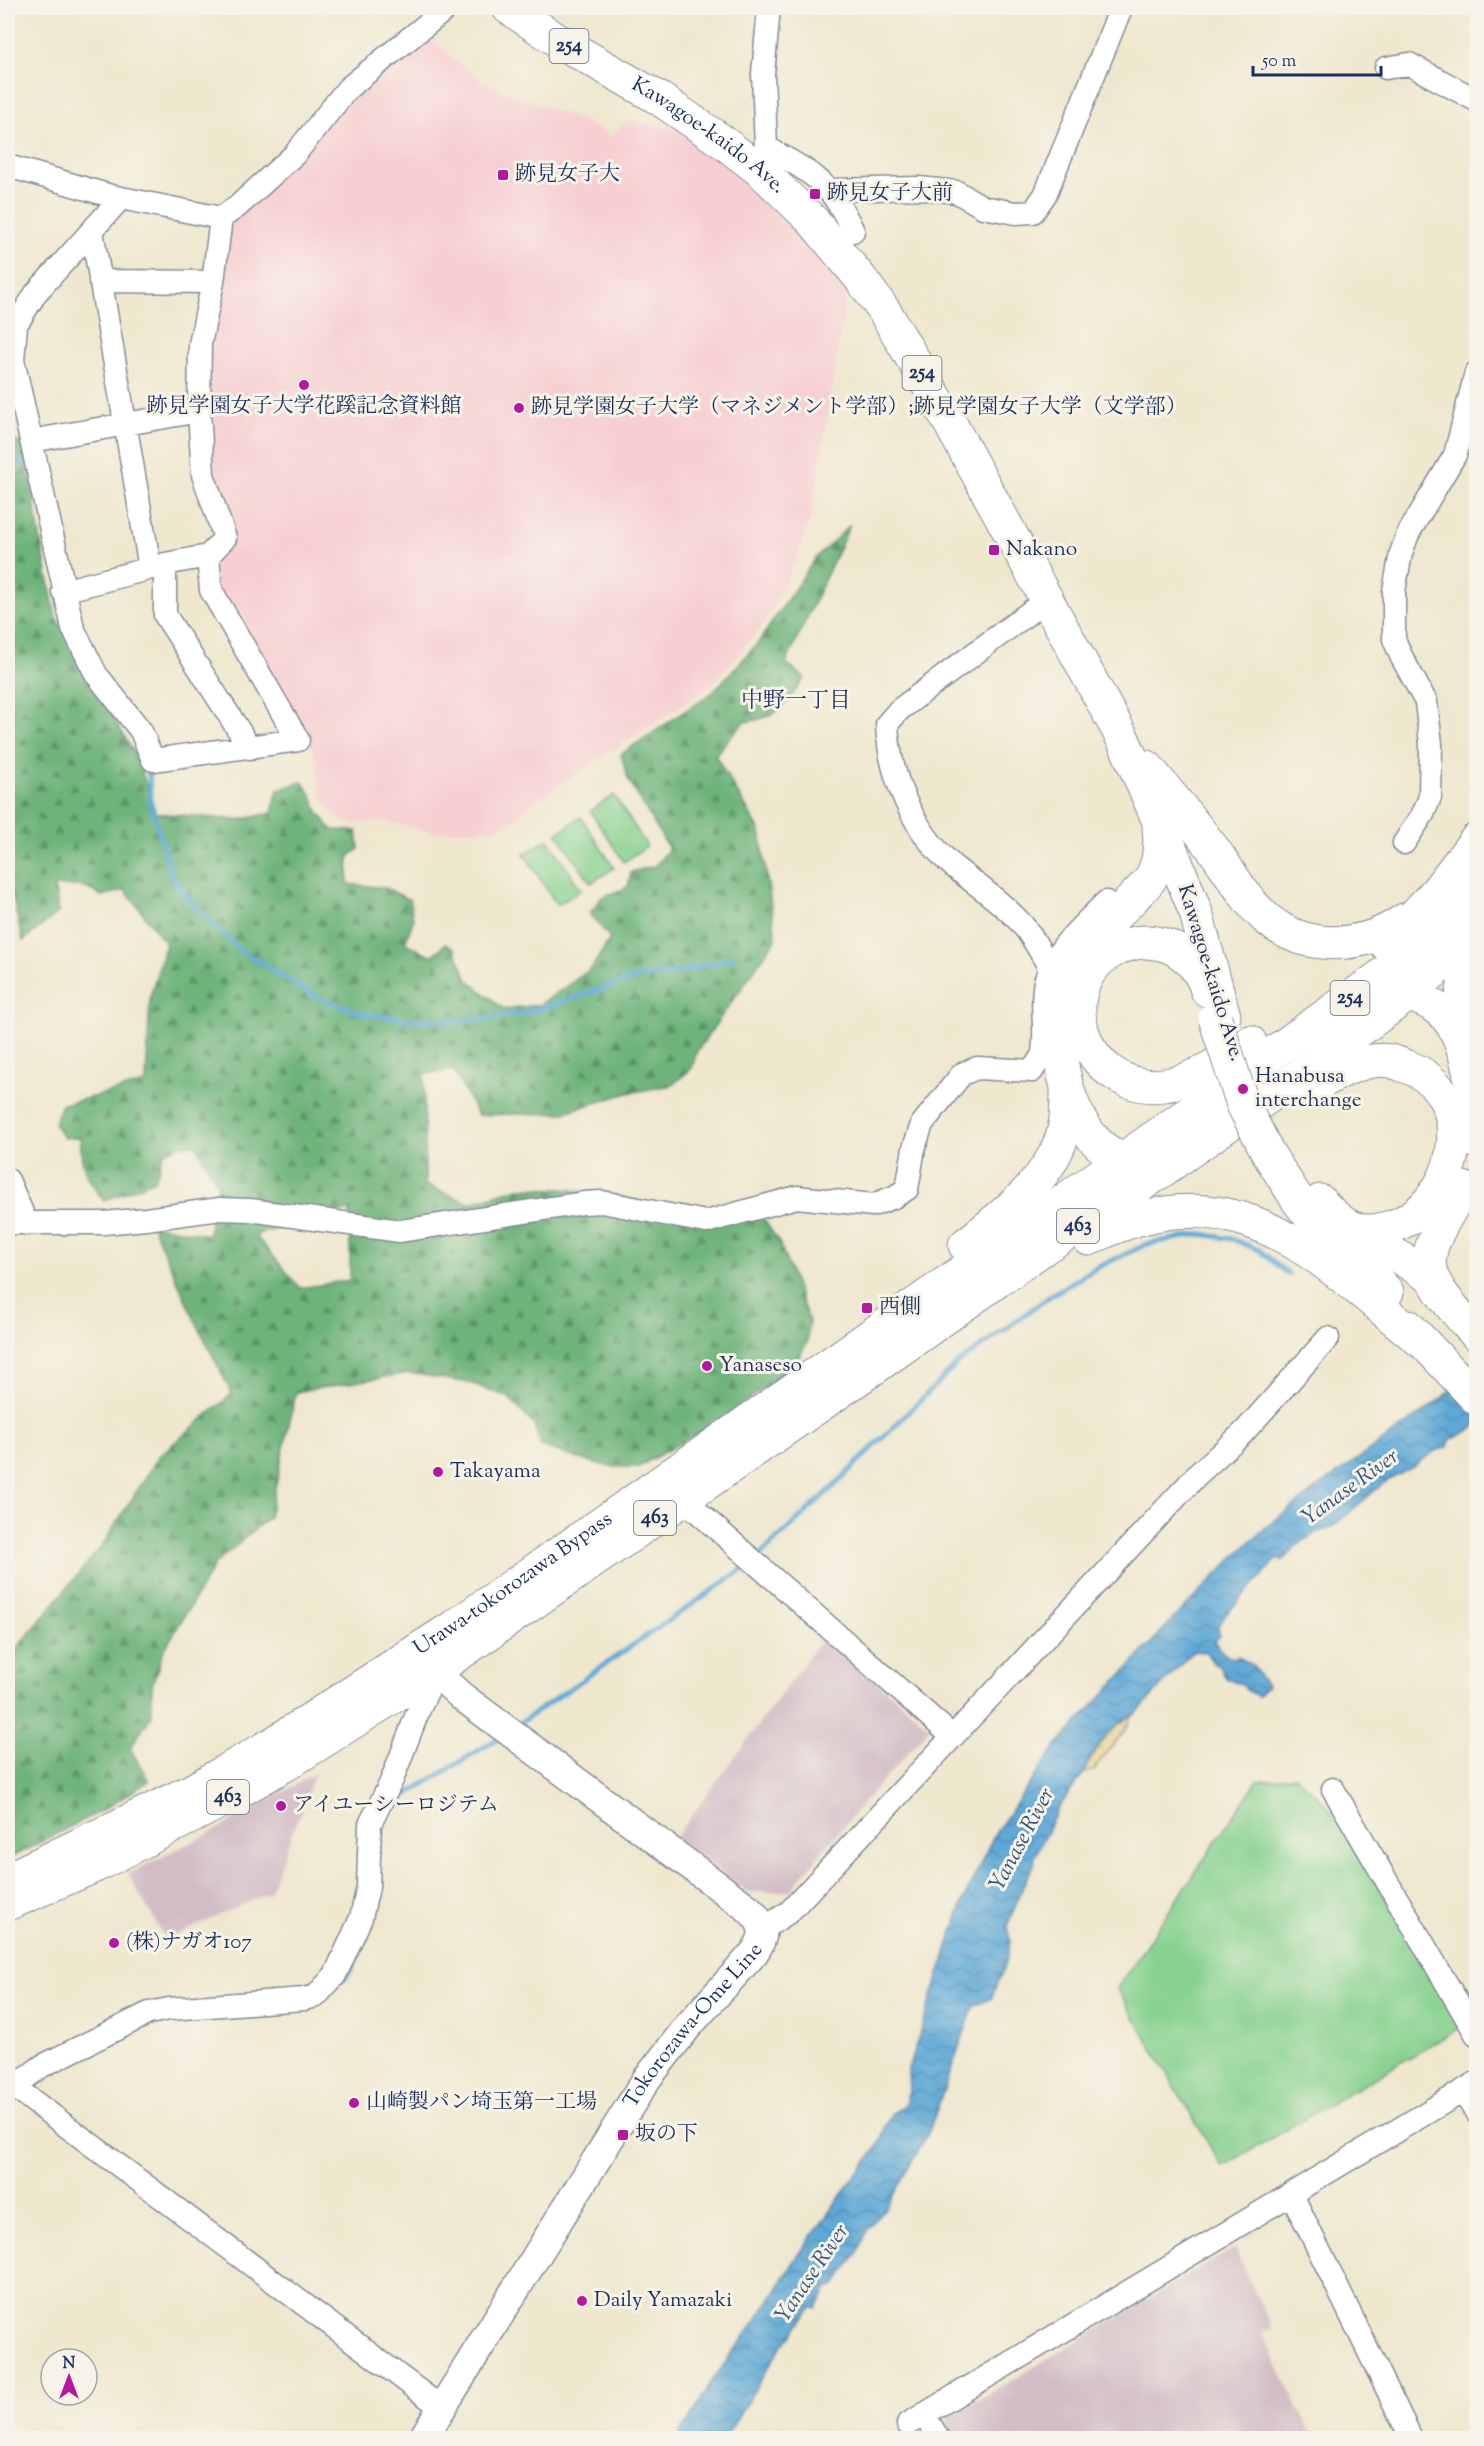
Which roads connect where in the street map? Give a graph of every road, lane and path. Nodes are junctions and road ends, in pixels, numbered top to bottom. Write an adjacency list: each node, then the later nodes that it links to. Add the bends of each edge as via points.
1 (447, 8): 11 (street, via 348,88 295,154)
2 (509, 8): 7 (highway, Kawagoe-kaido Ave. / 254, via 660,99 723,142)
3 (769, 8): 7 (street, via 763,74)
4 (1121, 8): 9 (street, via 1045,195 1033,212 983,207 957,192 919,188)
5 (1386, 68): 6 (street, via 1410,64)
6 (1476, 100)
7 (764, 160): 9 (street, via 816,176); 12 (highway, Kawagoe-kaido Ave. / 254)
8 (8, 166): 10 (street)
9 (833, 193): 12 (street); 14 (street)
10 (121, 198): 11 (street); 13 (street)
11 (221, 218): 16 (street)
12 (812, 220): 24 (highway, Kawagoe-kaido Ave. / 254, via 861,279 910,353)
13 (92, 231): 15 (street); 20 (street, via 36,293 16,325 13,360)
14 (853, 231)
15 (100, 281): 16 (street); 19 (street)
16 (213, 282): 18 (street, via 200,344)
17 (1475, 386): 29 (street, via 1455,454 1408,534 1394,591 1394,639 1426,702 1431,744 1430,797)
18 (199, 411): 19 (street); 21 (street, via 203,475 225,538)
19 (124, 424): 20 (street); 22 (street)
20 (31, 441): 23 (street)
21 (208, 556): 22 (street); 26 (street, via 211,590 298,740)
22 (158, 566): 23 (street); 26 (street, via 165,615)
23 (63, 591): 26 (street, via 73,628 96,674 141,731 153,760)
24 (1046, 600): 25 (highway, Kawagoe-kaido Ave. / 254); 35 (street, via 899,710 887,724 894,773 924,832 951,863 1020,922)
25 (1130, 747): 27 (highway, Kawagoe-kaido Ave. / 254); 32 (highway, via 1242,891 1266,918 1283,930 1305,939 1339,944 1379,935); 37 (highway, Kawagoe-kaido Ave. / 254, via 1190,872)
26 (250, 748)
27 (1159, 820): 37 (highway, Kawagoe-kaido Ave. / 254, via 1196,913); 40 (highway, via 1161,844 1151,878 1076,957 1067,975 1060,1035)
28 (1476, 840): 32 (highway)
29 (1404, 843)
30 (1476, 875): 41 (highway, Urawa-tokorozawa Bypass / 254, via 1430,932 1380,976)
31 (1123, 886): 35 (street, via 1073,933)
32 (1419, 910): 37 (highway, via 1377,955 1282,1022 1212,1066 1165,1085 1142,1085 1119,1078 1100,1064 1087,1045 1080,1024 1080,996 1089,972 1107,954 1132,942 1149,941 1171,946 1183,954)
33 (1476, 925): 36 (highway, Urawa-tokorozawa Bypass / 254, via 1452,955)
34 (1476, 953): 38 (highway, via 1463,985)
35 (1050, 968): 46 (street, via 1043,1009 1044,1053 1032,1071 977,1068 962,1074 922,1124 907,1189 873,1205 797,1197 706,1222 602,1202 400,1231 250,1209 104,1223)
36 (1408, 994): 38 (highway, via 1422,998 1442,1012 1454,1026); 39 (highway, Urawa-tokorozawa Bypass / 254); 41 (highway, via 1390,992 1357,1002 1257,1074)
37 (1224, 1015): 42 (highway, Kawagoe-kaido Ave. / 254, via 1259,1095)
38 (1463, 1047): 50 (highway, via 1475,1107 1474,1153 1467,1182 1433,1241)
39 (1284, 1086): 43 (highway, via 1165,1157 1148,1161); 53 (highway, Urawa-tokorozawa Bypass / 463)
40 (1067, 1089): 43 (highway, via 1088,1135); 58 (highway, via 1064,1130 1058,1148 1029,1189 999,1218)
41 (1206, 1101): 43 (highway, Urawa-tokorozawa Bypass / 463)
42 (1276, 1151): 45 (highway, Kawagoe-kaido Ave. / 254); 49 (highway, Kawagoe-kaido Ave. / 254, via 1325,1222); 50 (highway, via 1299,1202 1325,1235)
43 (1124, 1159): 58 (highway, Urawa-tokorozawa Bypass / 463)
44 (8, 1180): 46 (street)
45 (1320, 1201): 47 (highway); 49 (highway, Kawagoe-kaido Ave. / 254)
46 (17, 1223)
47 (1355, 1229): 48 (highway, 463, via 1391,1227 1423,1210 1451,1168 1457,1142 1456,1113 1444,1091 1421,1071 1389,1060 1358,1064 1329,1077); 50 (highway)
48 (1079, 1244): 50 (highway, via 1147,1215 1207,1210 1270,1229 1363,1292); 53 (highway)
49 (1382, 1280): 50 (highway, 254)
50 (1421, 1315): 51 (highway); 54 (highway, 254); 56 (highway, 254); 57 (highway)
51 (1476, 1334)
52 (1328, 1338): 59 (street)
53 (874, 1368): 60 (highway, Urawa-tokorozawa Bypass / 463)
54 (1476, 1372)
55 (1307, 1385): 59 (street)
56 (1476, 1387)
57 (1476, 1398)
58 (755, 1417): 61 (highway, Urawa-tokorozawa Bypass / 463)
59 (1243, 1433): 62 (street, via 1198,1474)
60 (683, 1500): 61 (highway, Urawa-tokorozawa Bypass / 463); 62 (street)
61 (430, 1658): 64 (highway, Urawa-tokorozawa Bypass / 463, via 193,1790); 65 (highway, Urawa-tokorozawa Bypass / 463, via 285,1765 95,1866); 66 (main road, Tokorozawa-Ome Line, via 462,1696 749,1909); 68 (street, via 417,1714 370,1824 368,1887 361,1918 325,1988 304,1999 149,2013 42,2066)
62 (952, 1736): 66 (street, via 789,1912)
63 (1334, 1790): 67 (street)
64 (8, 1879)
65 (8, 1904)
66 (763, 1929): 72 (main road, Tokorozawa-Ome Line, via 754,1953 646,2080)
67 (1476, 2034)
68 (10, 2088): 72 (street)
69 (1469, 2088): 70 (street); 71 (street)
70 (1476, 2112)
71 (1292, 2195): 74 (street, via 916,2419); 75 (street)
72 (442, 2408): 73 (main road, Tokorozawa-Ome Line)
73 (423, 2439)
74 (938, 2439)
75 (1411, 2439)

